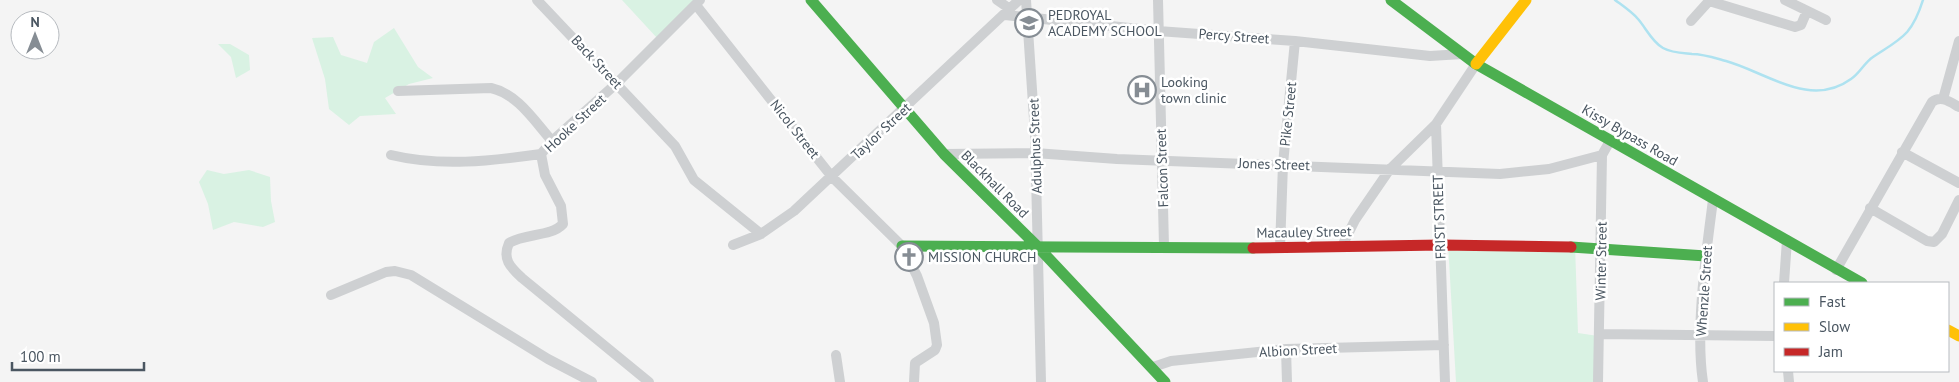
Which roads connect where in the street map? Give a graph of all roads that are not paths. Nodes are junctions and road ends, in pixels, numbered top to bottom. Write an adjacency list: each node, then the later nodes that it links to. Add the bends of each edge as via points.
1 (537, 0): 22 (street, Back Street)
2 (811, 0): 26 (street, Blackhall Road)
3 (996, 0): 13 (street)
4 (1019, 0): 13 (street, Taylor Street)
5 (1026, 0): 14 (street, Adulphus Street)
6 (1158, 0): 17 (street, Falcon Street)
7 (1391, 0): 20 (street, Kissy Bypass Road)
8 (1526, 0): 21 (street)
9 (1785, 0): 12 (street)
10 (1710, 1): 12 (street, via 1795,27 1801,25); 16 (street)
11 (698, 2): 22 (street, Hooke Street); 40 (street, Nicol Street)
12 (1807, 11): 15 (street)
13 (1008, 12): 14 (street, Percy Street); 26 (street, Taylor Street)
14 (1027, 17): 17 (street, Percy Street); 31 (street, Adulphus Street)
15 (1826, 20)
16 (1691, 21)
17 (1158, 31): 18 (street, Percy Street); 36 (street, Falcon Street)
18 (1295, 40): 20 (street, Percy Street, via 1430,56); 37 (street, Pike Street)
19 (1959, 41): 24 (street)
20 (1462, 54): 21 (street, Kissy Bypass Road)
21 (1476, 64): 27 (street); 29 (street, Kissy Bypass Road)
22 (617, 83): 28 (street, Hooke Street); 45 (street, Back Street, via 675,146 694,180)
23 (398, 91): 28 (street, via 492,88 504,91)
24 (1943, 99): 25 (street); 30 (street, via 1932,102)
25 (1959, 107)
26 (904, 110): 33 (street, Blackhall Road); 40 (street, Taylor Street)
27 (1436, 124): 38 (street); 39 (street, FRIST STREET)
28 (552, 141): 32 (street, Hooke Street)
29 (1610, 141): 35 (street, Winter Street); 42 (street, Kissy Bypass Road)
30 (1902, 152): 41 (street); 44 (street)
31 (1035, 153): 33 (street, Jones Street); 36 (street, Jones Street); 52 (street, Adulphus Street)
32 (541, 154): 34 (street, via 474,162 434,162); 68 (street, Hooke Street, via 545,175 561,206 564,224 508,243 506,260 522,278)
33 (944, 154): 52 (street, Blackhall Road)
34 (391, 155)
35 (1602, 155): 39 (street, Jones Street, via 1516,174); 54 (street, Winter Street)
36 (1162, 161): 37 (street, Jones Street); 50 (street, Falcon Street)
37 (1283, 164): 38 (street, Jones Street); 53 (street, Pike Street)
38 (1390, 169): 39 (street, Jones Street); 51 (street, via 1355,220)
39 (1438, 170): 47 (street, FRIST STREET)
40 (832, 177): 45 (street, Taylor Street, via 794,211); 49 (street, Nicol Street)
41 (1959, 183)
42 (1713, 200): 46 (street, Kissy Bypass Road); 55 (street, Whenzle Street)
43 (1959, 200): 44 (street, via 1942,234 1934,242 1927,242)
44 (1870, 208): 56 (street)
45 (761, 234): 48 (street, Taylor Street)
46 (1787, 240): 56 (street, Kissy Bypass Road); 57 (street)
47 (1440, 244): 51 (street, Macauley Street); 54 (street, Macauley Street); 63 (street, FRIST STREET)
48 (733, 245)
49 (902, 246): 52 (street, Macauley Street); 70 (street, via 925,295 936,336 935,350 915,363)
50 (1164, 246): 52 (street, Macauley Street); 53 (street, Macauley Street)
51 (1342, 246): 53 (street, Macauley Street)
52 (1038, 247): 66 (street, Blackhall Road); 71 (street, Adulphus Street)
53 (1280, 248)
54 (1602, 248): 55 (street, Macauley Street); 60 (street, Winter Street)
55 (1706, 256): 61 (street, Whenzle Street)
56 (1836, 270): 58 (street, Kissy Bypass Road)
57 (1784, 282)
58 (1860, 282)
59 (331, 295): 67 (street, via 386,272 411,275 548,359)
60 (1600, 334): 61 (street); 75 (street, Winter Street)
61 (1701, 335): 62 (street); 76 (street, Whenzle Street)
62 (1774, 336)
63 (1444, 345): 64 (street, Albion Street); 74 (street, FRIST STREET)
64 (1286, 349): 66 (street, Albion Street, via 1171,361); 73 (street)
65 (836, 355): 69 (street)
66 (1154, 367): 72 (street, Blackhall Road)
67 (592, 382)
68 (649, 382)
69 (840, 382)
70 (914, 382)
71 (1041, 382)
72 (1165, 382)
73 (1287, 382)
74 (1445, 382)
75 (1598, 382)
76 (1703, 382)

